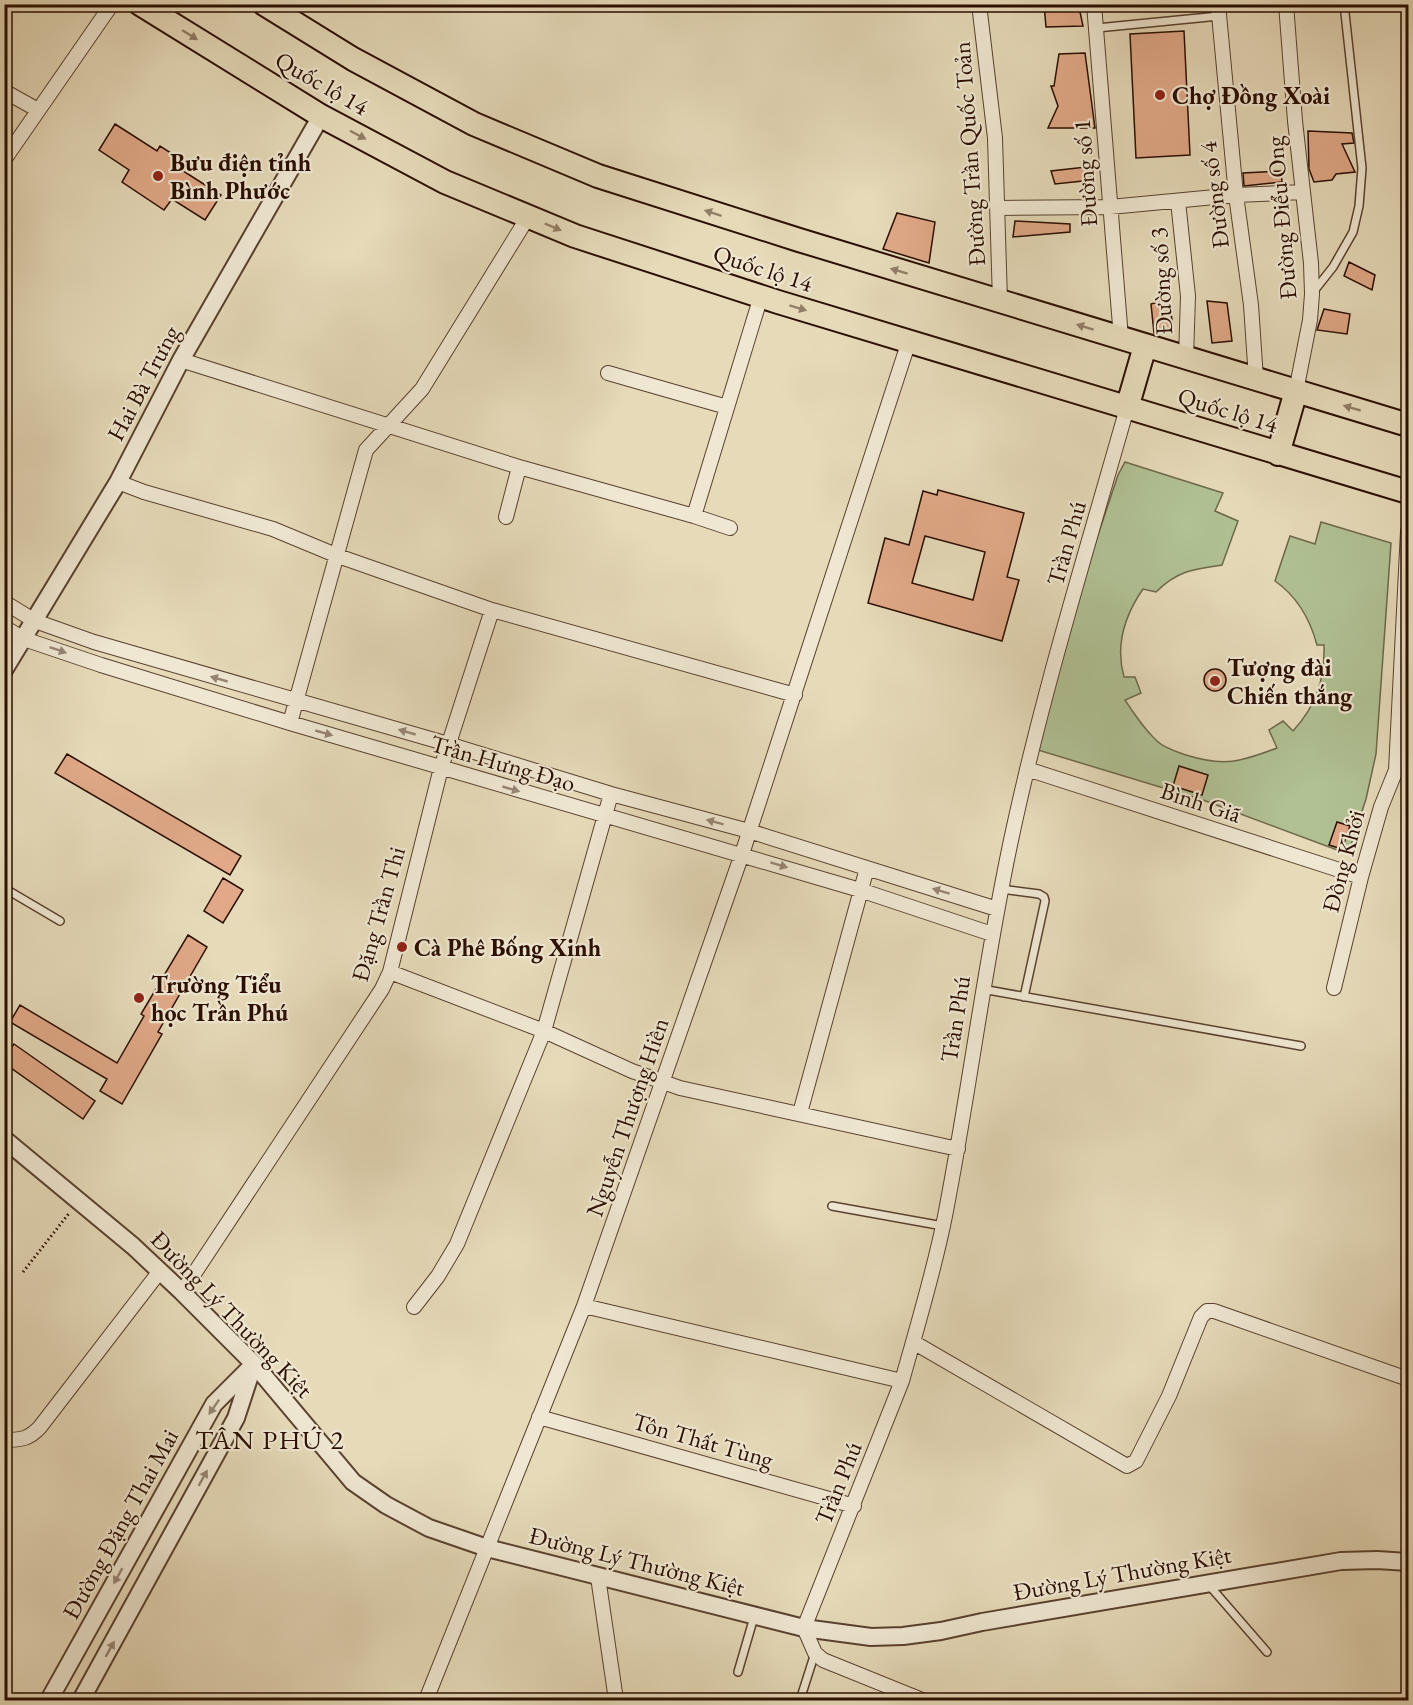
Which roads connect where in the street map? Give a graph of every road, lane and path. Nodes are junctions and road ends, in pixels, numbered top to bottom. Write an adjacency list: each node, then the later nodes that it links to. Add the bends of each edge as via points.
1 (112, 4): 11 (street)
2 (141, 4): 12 (highway, Quốc lộ 14, one-way to 12)
3 (264, 4): 22 (highway, Quốc lộ 14, one-way to 3, via 598,176 474,124 353,59)
4 (979, 4): 18 (street, Đường Trần Quốc Toản, via 995,138)
5 (1094, 4): 9 (street, Đường số 1)
6 (1287, 4): 14 (street, Đường Điểu Ong)
7 (1344, 4): 20 (lane, via 1362,168 1359,206 1353,232 1334,267)
8 (1218, 10): 9 (lane); 15 (street, Đường số 4)
9 (1097, 28): 17 (street, Đường số 1)
10 (4, 91): 11 (street)
11 (38, 110): 13 (street)
12 (321, 116): 19 (highway, Quốc lộ 14, one-way to 19, via 445,182); 27 (street, Hai Bà Trưng)
13 (4, 160)
14 (1303, 192): 15 (street); 20 (street, Đường Điểu Ong)
15 (1236, 195): 16 (street); 29 (street, Đường số 4, via 1251,305)
16 (1178, 201): 17 (street); 26 (street, Đường số 3, via 1188,296)
17 (1110, 207): 18 (street); 23 (street, Đường số 1)
18 (998, 208): 22 (street, Đường Trần Quốc Toản)
19 (528, 217): 21 (highway, Quốc lộ 14, one-way to 21); 34 (street, via 422,389)
20 (1312, 294): 30 (street, Đường Điểu Ong)
21 (761, 296): 24 (highway, Quốc lộ 14, one-way to 24); 31 (street)
22 (1000, 301): 23 (highway, Quốc lộ 14, one-way to 22)
23 (1121, 338): 25 (highway, Quốc lộ 14)
24 (909, 341): 32 (highway, Quốc lộ 14); 50 (street, Nguyễn Thượng Hiền)
25 (1145, 346): 26 (highway, Quốc lộ 14); 32 (highway)
26 (1186, 358): 29 (highway, Quốc lộ 14)
27 (181, 360): 34 (street); 37 (street, Hai Bà Trưng)
28 (608, 372): 31 (street)
29 (1256, 380): 30 (highway, Quốc lộ 14)
30 (1296, 392): 33 (highway, Quốc lộ 14, one-way to 30); 35 (highway)
31 (727, 407): 39 (street)
32 (1127, 408): 35 (highway, Quốc lộ 14); 56 (street, Trần Phú)
33 (1408, 425)
34 (389, 427): 36 (street); 43 (street, via 366,450)
35 (1278, 454): 38 (highway, Quốc lộ 14)
36 (519, 467): 39 (street); 40 (street)
37 (118, 482): 43 (street, via 273,530); 46 (street, Hai Bà Trưng)
38 (1408, 492)
39 (694, 516): 41 (street)
40 (506, 517)
41 (730, 528)
42 (1408, 531): 54 (street, Đồng Khởi)
43 (338, 556): 45 (street); 51 (street)
44 (4, 602): 46 (street)
45 (492, 610): 50 (street); 53 (street, Đặng Trần Thi)
46 (35, 621): 48 (street, Hai Bà Trưng); 51 (street, one-way to 46, via 93,642)
47 (4, 627): 48 (street, Trần Hưng Đạo)
48 (24, 639): 49 (street, Hai Bà Trưng); 52 (street, Trần Hưng Đạo, one-way to 52)
49 (4, 670)
50 (795, 695): 59 (street, Nguyễn Thượng Hiền)
51 (295, 701): 52 (street); 53 (street, one-way to 51)
52 (290, 723): 55 (street, Trần Hưng Đạo, one-way to 55)
53 (448, 744): 55 (street, Đặng Trần Thi); 57 (street)
54 (1403, 750): 62 (street, Đồng Khởi)
55 (441, 768): 58 (street, Trần Hưng Đạo, one-way to 58); 69 (street, Đặng Trần Thi)
56 (1027, 769): 62 (street, Bình Giã); 64 (street, Trần Phú)
57 (611, 794): 58 (street); 59 (street, one-way to 57)
58 (605, 816): 60 (street, Trần Hưng Đạo); 73 (street)
59 (749, 831): 60 (street, Nguyễn Thượng Hiền); 61 (street)
60 (742, 854): 65 (street, Trần Hưng Đạo, one-way to 65); 75 (street, Nguyễn Thượng Hiền)
61 (867, 868): 65 (street); 66 (street, one-way to 61)
62 (1361, 877): 70 (street, Đồng Khởi)
63 (4, 888): 67 (lane)
64 (1001, 889): 66 (street, Trần Phú); 72 (lane, via 1039,894 1045,901)
65 (860, 890): 68 (street, Trần Hưng Đạo); 76 (street)
66 (997, 909): 68 (street, Trần Phú)
67 (60, 921)
68 (992, 934): 71 (street, Trần Phú)
69 (390, 972): 73 (street); 84 (street, Đặng Trần Thi)
70 (1334, 988)
71 (982, 989): 72 (lane); 78 (street, Trần Phú)
72 (1024, 997): 74 (lane)
73 (544, 1031): 75 (street); 86 (street, via 457,1244)
74 (1301, 1046)
75 (663, 1082): 76 (street, via 693,1092); 85 (street, Nguyễn Thượng Hiền)
76 (800, 1113): 78 (street)
77 (4, 1139): 79 (street, Đường Lý Thường Kiệt)
78 (957, 1149): 81 (street, Trần Phú)
79 (79, 1201): 82 (street, Đường Lý Thường Kiệt); 83 (path)
80 (832, 1206): 81 (lane)
81 (943, 1226): 87 (street, Trần Phú)
82 (160, 1271): 84 (street, Đường Lý Thường Kiệt); 92 (street, via 33,1435 22,1440)
83 (23, 1272)
84 (182, 1292): 88 (street, Đường Lý Thường Kiệt)
85 (584, 1306): 90 (street); 91 (street, Nguyễn Thượng Hiền)
86 (414, 1307)
87 (913, 1342): 89 (street, via 1127,1466 1136,1461 1169,1396 1201,1317 1208,1311); 90 (street, Trần Phú)
88 (254, 1364): 94 (street, Đường Lý Thường Kiệt, via 353,1482 429,1528); 104 (street, Đường Đặng Thai Mai, one-way to 104, via 214,1404); 105 (street, one-way to 88, via 236,1418)
89 (1408, 1379)
90 (902, 1381): 93 (street, Trần Phú)
91 (539, 1417): 93 (street, Tôn Thất Tùng); 94 (street, Nguyễn Thượng Hiền)
92 (4, 1440)
93 (854, 1506): 99 (street, Trần Phú)
94 (487, 1548): 96 (street, Đường Lý Thường Kiệt); 106 (street, Nguyễn Thượng Hiền)
95 (1408, 1562): 97 (street, Đường Lý Thường Kiệt, via 1341,1561)
96 (598, 1577): 98 (street, Đường Lý Thường Kiệt); 107 (street)
97 (1207, 1583): 99 (street, Đường Lý Thường Kiệt, via 903,1636 871,1637); 100 (lane)
98 (754, 1616): 99 (street, Đường Lý Thường Kiệt); 102 (lane)
99 (804, 1628): 101 (street)
100 (1267, 1652)
101 (815, 1653): 103 (street); 108 (lane)
102 (738, 1672)
103 (890, 1695): 109 (street)
104 (49, 1701)
105 (81, 1701)
106 (426, 1701)
107 (616, 1701)
108 (800, 1701)
109 (922, 1701)

